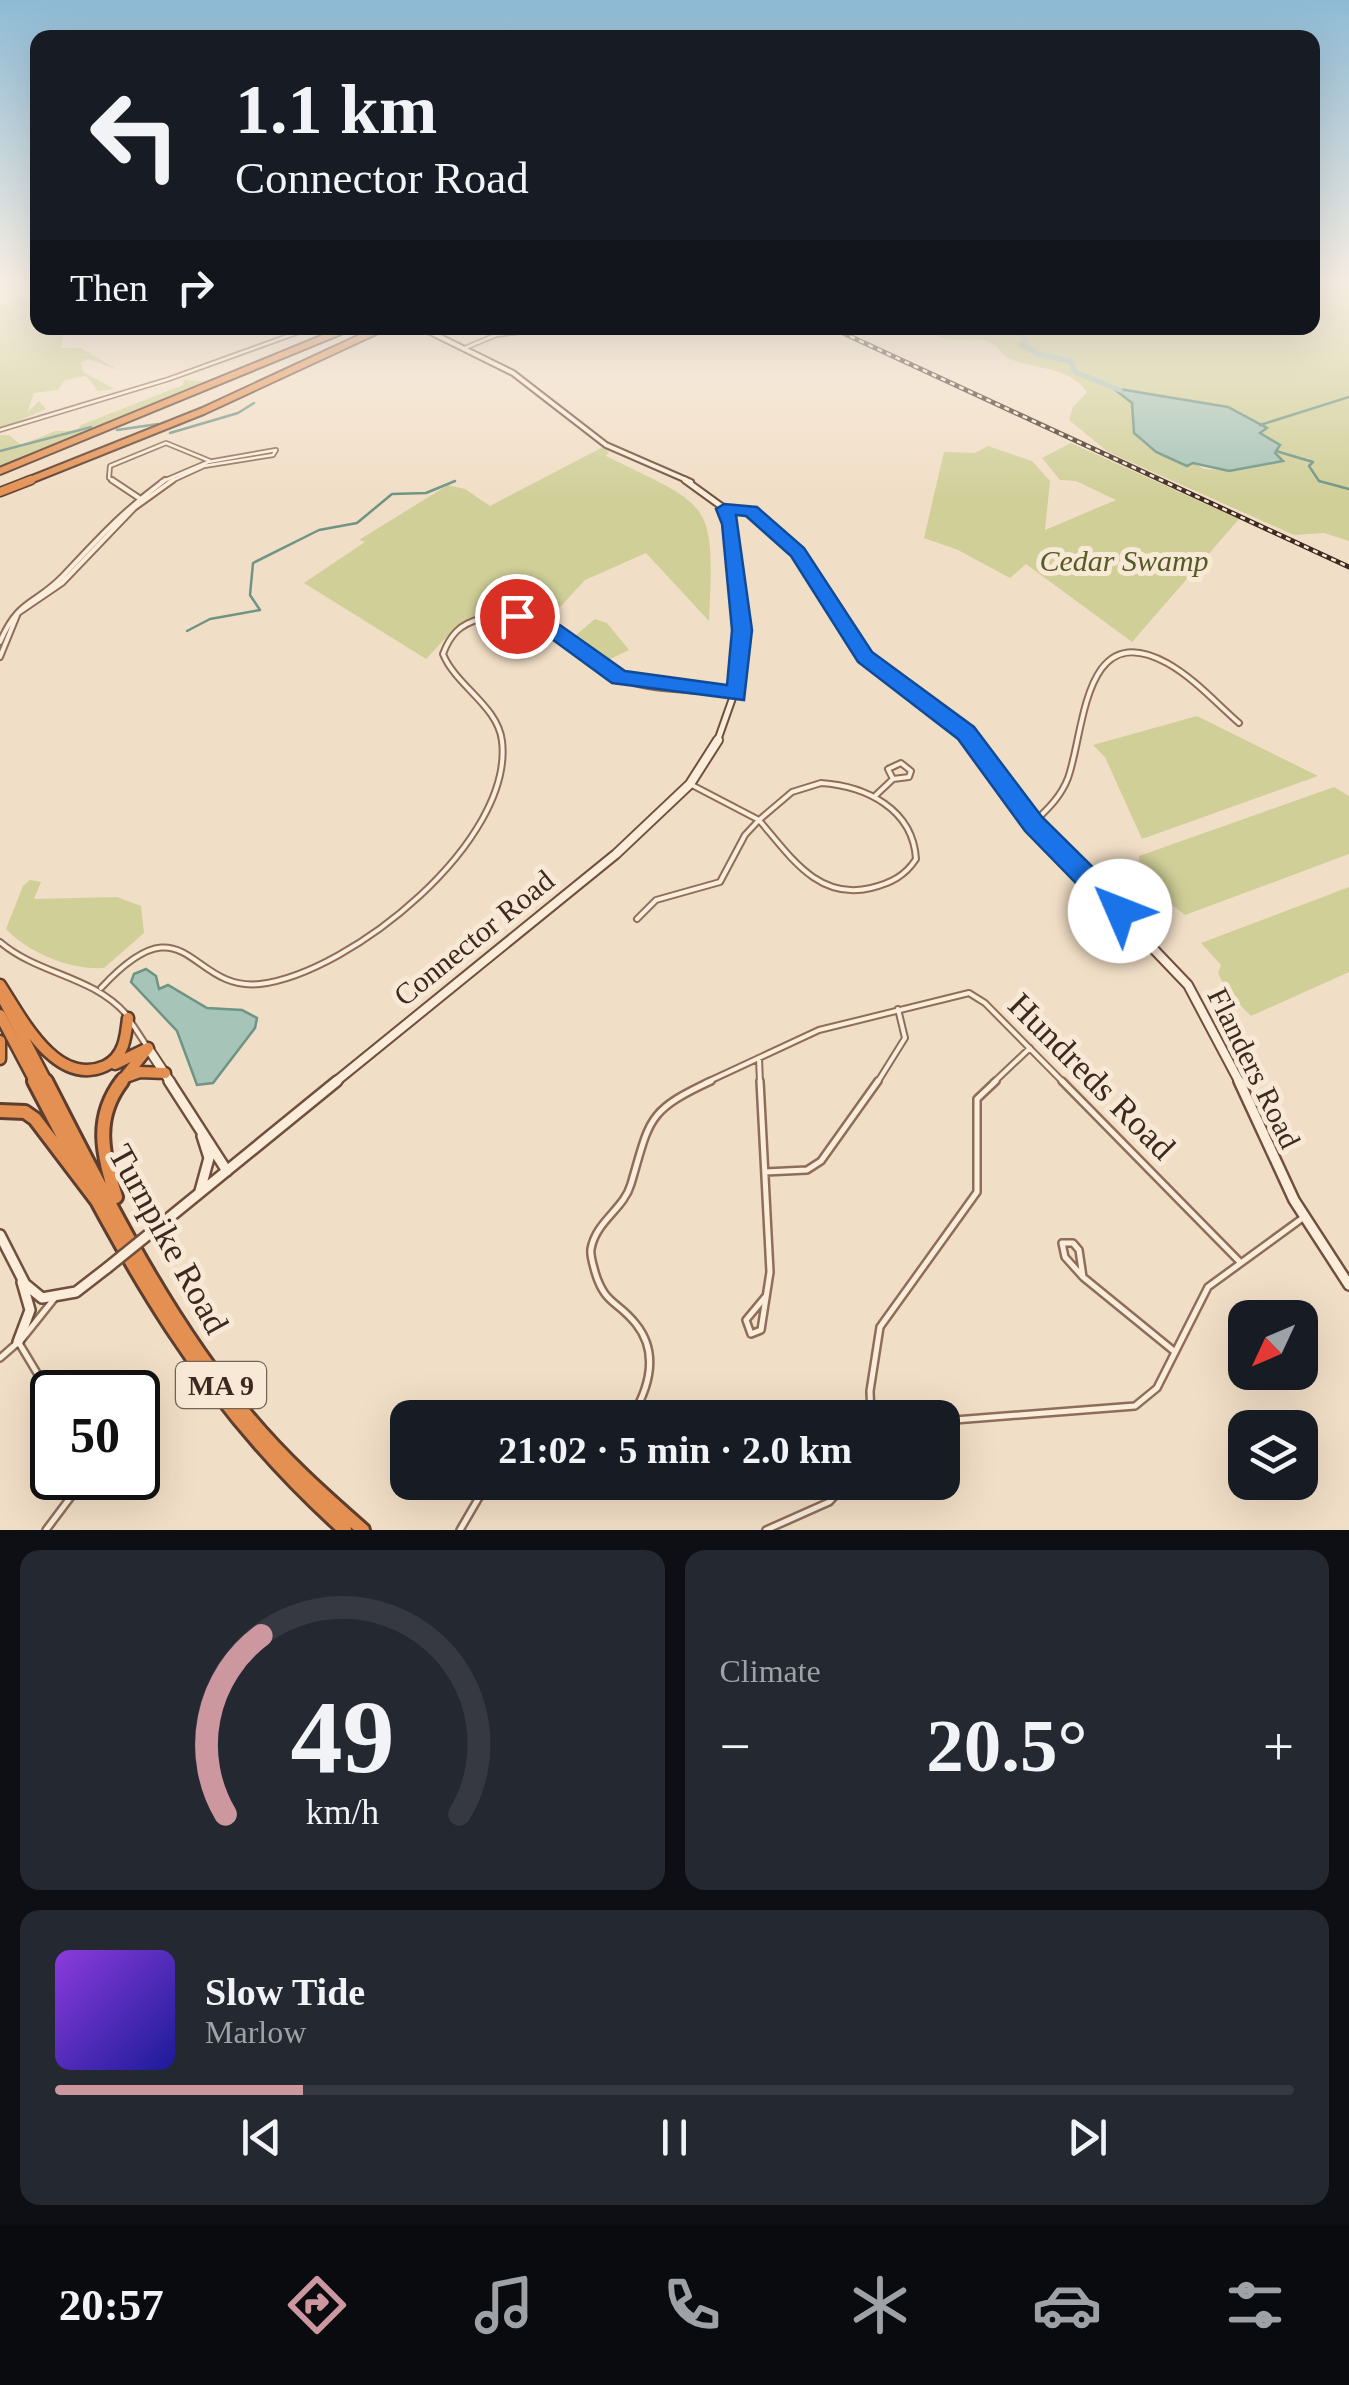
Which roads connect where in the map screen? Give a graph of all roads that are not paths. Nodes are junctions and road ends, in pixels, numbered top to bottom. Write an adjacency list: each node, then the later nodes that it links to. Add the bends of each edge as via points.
1 (236, 354): 5 (street)
2 (284, 354): 7 (highway)
3 (325, 354): 8 (highway)
4 (477, 354): 10 (main road, Flanders Road, via 520,377 586,433 694,483)
5 (0, 430)
6 (211, 463): 6 (street, via 276,451); 9 (street, via 174,474); 9 (street, via 175,443 118,460 109,478); 12 (street, via 172,479 120,518 70,576 12,621)
7 (0, 470)
8 (0, 492)
9 (139, 498): 11 (street, via 60,579 12,614)
10 (724, 509): 13 (main road, Connector Road, via 742,630); 19 (main road, Flanders Road, via 750,511 786,539 865,657 966,733)
11 (0, 642)
12 (0, 656)
13 (736, 694): 16 (main road, Connector Road); 23 (street, via 619,678 527,618 498,615 466,624 450,637 444,659 493,716 503,760 488,807 442,872 370,935 290,977 236,984 170,946 131,960)
14 (1239, 723): 19 (street, via 1164,661 1118,654 1088,686 1071,773)
15 (893, 779): 15 (street, via 906,780 906,764 888,769); 17 (street)
16 (690, 784): 18 (street); 38 (main road, Connector Road, via 631,842)
17 (876, 795): 18 (street, via 810,784); 18 (street, via 910,832 916,859 900,878 857,892 822,886)
18 (759, 820): 20 (street, via 720,882 656,900)
19 (1033, 823): 43 (main road, Flanders Road, via 1196,995)
20 (636, 919)
21 (0, 942): 23 (street, via 31,963)
22 (0, 985): 33 (highway, via 54,1058 73,1069)
23 (101, 988): 27 (street)
24 (0, 993): 42 (highway, Turnpike Road / MA 9)
25 (898, 1009): 30 (street, Hundreds Road, via 969,993); 31 (street, Hundreds Road, via 830,1026); 39 (street, via 901,1049 821,1161 807,1170)
26 (0, 1015): 41 (highway, Turnpike Road / MA 9)
27 (128, 1018): 29 (street); 33 (highway, via 122,1051)
28 (0, 1041): 32 (highway)
29 (148, 1048): 33 (highway); 34 (main road); 35 (highway)
30 (1030, 1048): 45 (street, Hundreds Road); 56 (street, via 977,1098 978,1192 880,1327)
31 (758, 1058): 39 (street); 55 (street, Hundreds Road, via 676,1096 656,1113 643,1135 630,1190 594,1236 595,1282 637,1325 650,1355)
32 (0, 1059)
33 (100, 1069)
34 (165, 1072): 35 (highway); 37 (main road)
35 (120, 1079): 42 (highway, via 98,1132)
36 (0, 1110): 41 (highway, via 36,1119)
37 (198, 1126): 38 (main road); 40 (main road, via 210,1158)
38 (227, 1170): 40 (main road, Connector Road)
39 (765, 1172): 49 (street)
40 (199, 1194): 50 (main road, Connector Road, bridge, via 76,1292)
41 (101, 1204): 62 (highway, Turnpike Road / MA 9, via 218,1402 262,1456)
42 (117, 1210): 63 (highway, Turnpike Road / MA 9, via 220,1384 274,1450)
43 (1304, 1217): 45 (street); 48 (main road, Flanders Road)
44 (0, 1235): 46 (main road)
45 (1239, 1261): 52 (street, via 1208,1286)
46 (18, 1272): 50 (main road, via 37,1296); 51 (main road, via 30,1310)
47 (1084, 1277): 47 (street, via 1079,1250 1062,1243 1065,1257); 52 (street)
48 (1349, 1286)
49 (766, 1296): 49 (street, via 746,1320 751,1334 761,1330)
50 (54, 1298): 51 (street)
51 (18, 1342): 53 (street); 54 (street)
52 (1175, 1352): 57 (street, via 1158,1388 1136,1406)
53 (0, 1358)
54 (35, 1370)
55 (643, 1400)
56 (870, 1400)
57 (960, 1420)
58 (69, 1500): 61 (street)
59 (478, 1500): 64 (street)
60 (831, 1500): 65 (street)
61 (46, 1530)
62 (345, 1530)
63 (363, 1530)
64 (460, 1530)
65 (766, 1530)

